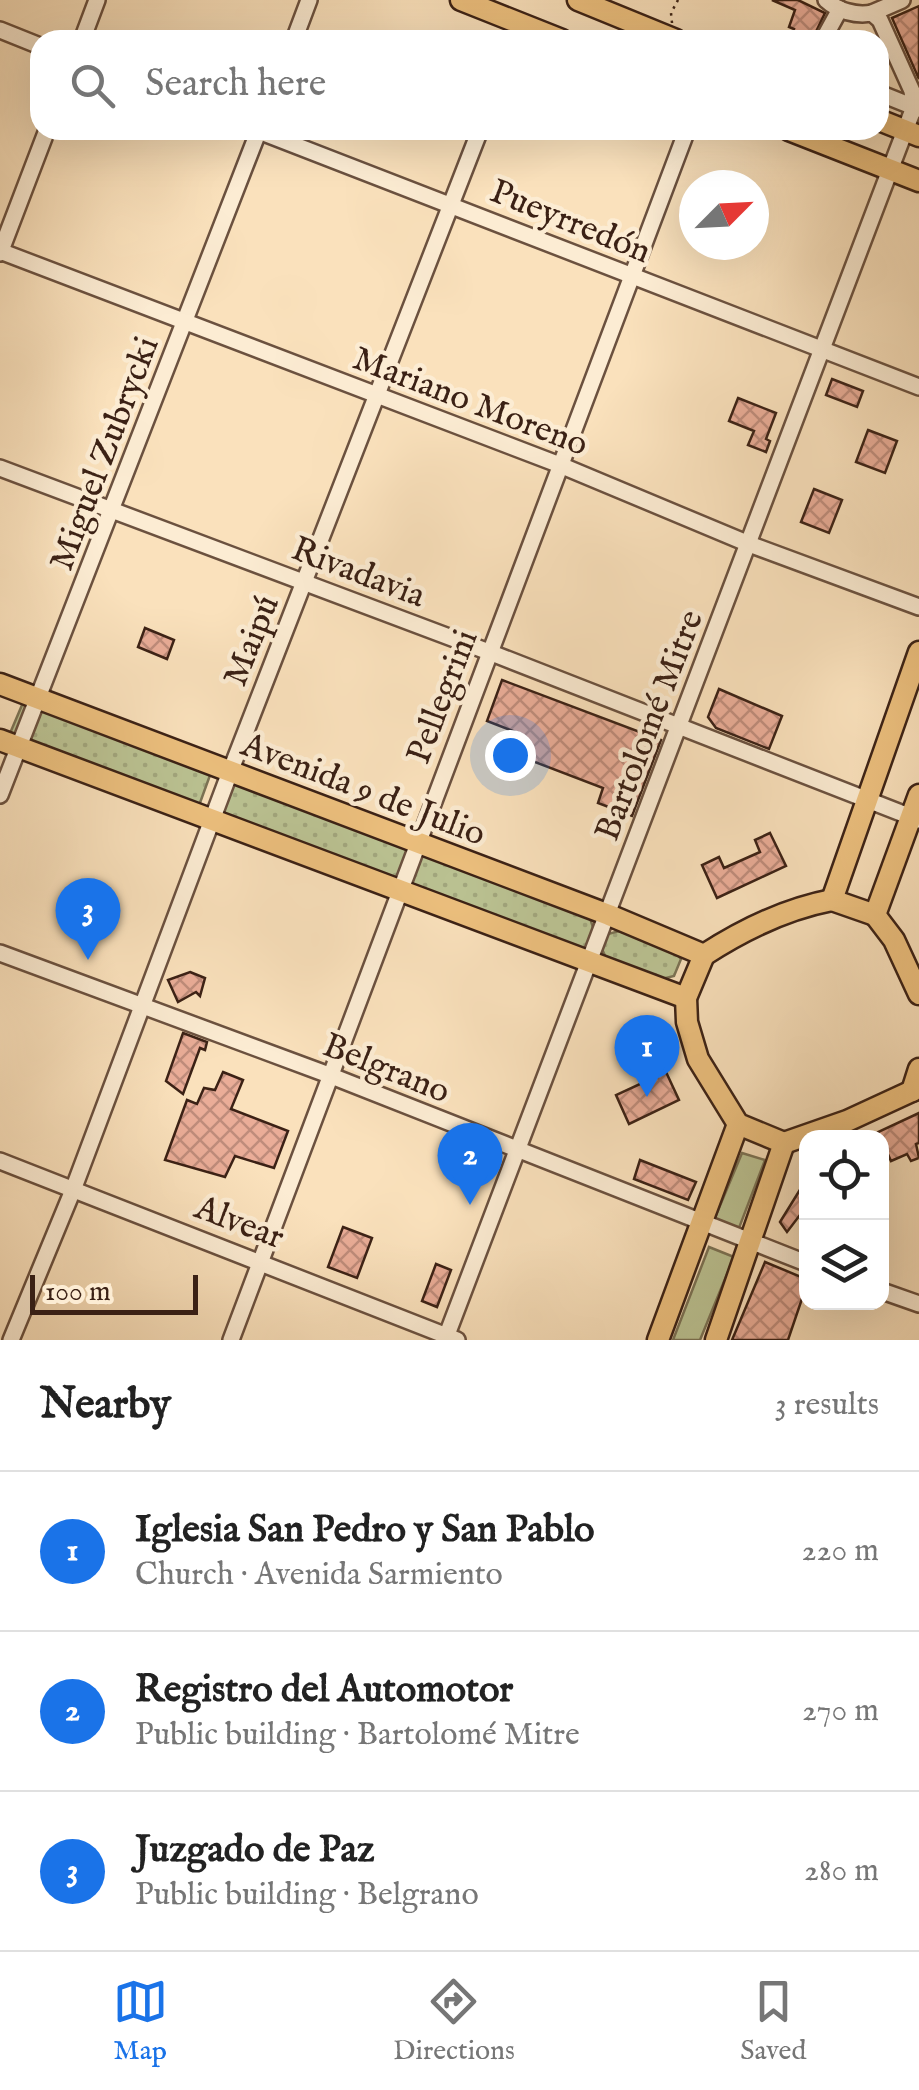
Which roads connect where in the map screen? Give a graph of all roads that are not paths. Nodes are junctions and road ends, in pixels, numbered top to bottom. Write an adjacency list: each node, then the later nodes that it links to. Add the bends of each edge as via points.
1 (97, 0): 9 (street)
2 (309, 0): 10 (street)
3 (461, 0): 11 (main road)
4 (578, 0): 12 (main road)
5 (902, 0): 7 (street)
6 (833, 4): 7 (street, via 859,16); 13 (street)
7 (872, 14): 14 (street)
8 (0, 30): 16 (street)
9 (86, 30)
10 (298, 30)
11 (515, 30)
12 (651, 30)
13 (826, 30)
14 (885, 30)
15 (889, 40): 18 (street)
16 (30, 42)
17 (889, 97): 18 (street)
18 (918, 107): 19 (street, Bartolomé Mitre)
19 (911, 133): 26 (street, Bartolomé Mitre)
20 (43, 140): 29 (street)
21 (254, 140): 31 (street, Miguel Zubrycki)
22 (284, 140): 28 (street, Pueyrredón)
23 (476, 140): 28 (street, Maipú)
24 (683, 140): 30 (street, Pellegrini)
25 (814, 140): 26 (main road)
26 (888, 169): 27 (main road); 32 (street, Bartolomé Mitre)
27 (919, 181)
28 (451, 204): 30 (street, Pueyrredón); 34 (street, Maipú)
29 (0, 252): 31 (street, Mariano Moreno)
30 (632, 277): 32 (street, Pueyrredón); 35 (street, Pellegrini)
31 (186, 324): 34 (street, Mariano Moreno); 37 (street, Miguel Zubrycki)
32 (821, 348): 33 (street, Pueyrredón); 38 (street, Bartolomé Mitre)
33 (919, 387)
34 (377, 397): 35 (street, Mariano Moreno); 39 (street, Maipú)
35 (560, 464): 38 (street, Mariano Moreno); 41 (street, Pellegrini)
36 (0, 468): 37 (street, Rivadavia)
37 (113, 510): 39 (street, Rivadavia); 44 (street, Miguel Zubrycki)
38 (749, 544): 40 (street, Mariano Moreno); 45 (street, Bartolomé Mitre)
39 (306, 582): 41 (street, Rivadavia); 47 (street, Maipú)
40 (919, 607)
41 (489, 652): 45 (street, Rivadavia); 53 (street, Pellegrini)
42 (919, 652): 50 (main road)
43 (0, 684): 44 (main road, Avenida 9 de Julio)
44 (40, 699): 46 (street, Miguel Zubrycki); 47 (main road, Avenida 9 de Julio)
45 (678, 725): 50 (street, Rivadavia); 56 (street, Bartolomé Mitre)
46 (9, 744): 49 (street, Miguel Zubrycki); 52 (main road)
47 (230, 772): 52 (street, Maipú); 53 (main road, Avenida 9 de Julio)
48 (919, 795): 51 (main road)
49 (0, 796)
50 (866, 798): 51 (street, Rivadavia); 55 (main road)
51 (915, 818): 57 (main road)
52 (212, 822): 54 (main road); 63 (street, Maipú)
53 (417, 843): 54 (street, Pellegrini); 56 (main road, Avenida 9 de Julio)
54 (400, 888): 60 (main road); 65 (street, Pellegrini)
55 (832, 900): 57 (main road); 59 (main road, via 772,916)
56 (608, 915): 59 (main road, Avenida 9 de Julio); 60 (street, Bartolomé Mitre)
57 (875, 915): 61 (main road)
58 (0, 953): 63 (street, Belgrano)
59 (704, 954): 62 (main road)
60 (590, 962): 62 (main road); 69 (street, Bartolomé Mitre)
61 (919, 994)
62 (686, 998): 67 (main road, via 698,1059)
63 (140, 1006): 65 (street, Belgrano); 71 (street, Maipú)
64 (919, 1069): 66 (main road)
65 (328, 1075): 69 (street, Belgrano); 75 (street, Pellegrini)
66 (915, 1092): 68 (main road)
67 (738, 1124): 68 (main road); 72 (main road)
68 (784, 1143): 73 (main road)
69 (518, 1152): 72 (street, Belgrano); 78 (street, Bartolomé Mitre)
70 (0, 1161): 71 (street, Alvear)
71 (74, 1190): 75 (street, Alvear); 79 (street, Maipú)
72 (702, 1224): 73 (street, Belgrano); 81 (main road)
73 (751, 1243): 74 (street, Belgrano); 82 (main road)
74 (799, 1261)
75 (263, 1262): 78 (street, Alvear); 80 (street, Pellegrini)
76 (889, 1293): 77 (street)
77 (919, 1304)
78 (450, 1338)
79 (11, 1340)
80 (231, 1340)
81 (658, 1340)
82 (716, 1340)

